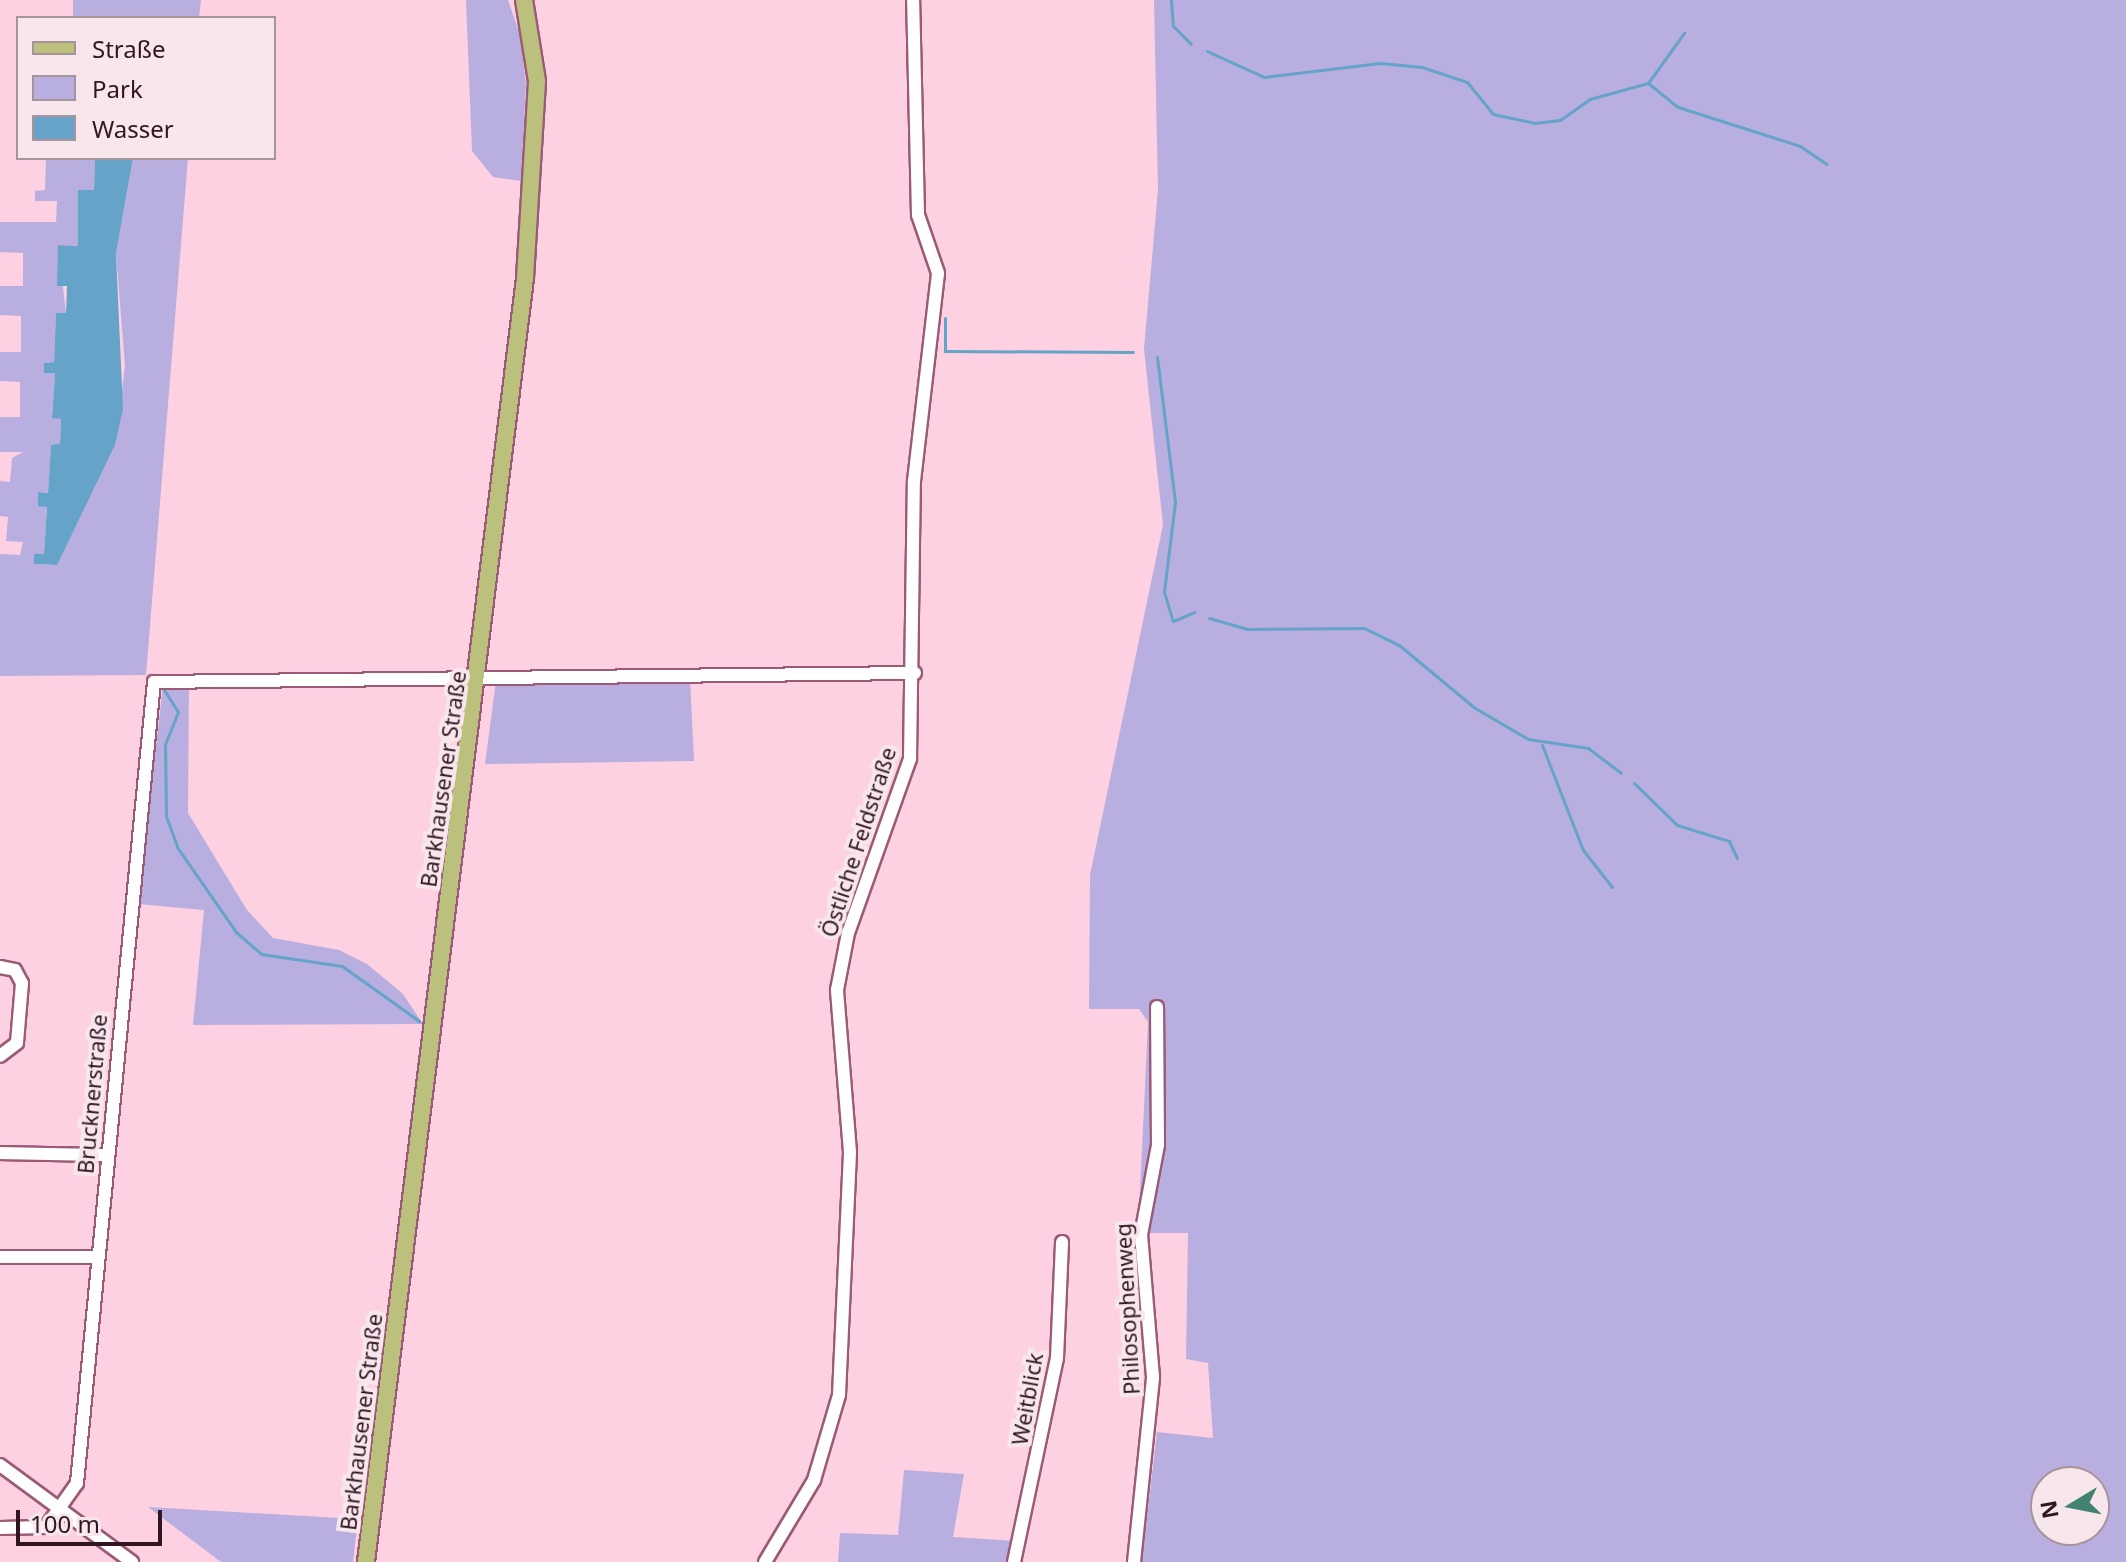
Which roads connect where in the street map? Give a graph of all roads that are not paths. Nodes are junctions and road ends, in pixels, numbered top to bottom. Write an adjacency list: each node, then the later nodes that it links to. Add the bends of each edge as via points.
1 (524, 0): 4 (main road, Barkhausener Straße, via 537,81 535,146)
2 (913, 0): 3 (street, Östliche Feldstraße, via 918,215 938,273 914,481)
3 (915, 673): 4 (street); 18 (street, Östliche Feldstraße, via 910,759 848,933 837,990 850,1152 839,1395 814,1480)
4 (480, 675): 9 (street, Brucknerstraße, via 154,682); 17 (main road, Barkhausener Straße)
5 (0, 967): 7 (street, via 15,970 22,983 17,1043)
6 (1157, 1007): 20 (street, Philosophenweg, via 1158,1145 1141,1235 1153,1377)
7 (0, 1056)
8 (0, 1153): 9 (street)
9 (106, 1155): 12 (street, Brucknerstraße)
10 (1062, 1242): 19 (street, Weitblick, via 1057,1358)
11 (0, 1257): 12 (street)
12 (97, 1257): 14 (street, Brucknerstraße, via 77,1483)
13 (0, 1465): 14 (street)
14 (64, 1508): 15 (street, via 46,1527); 16 (street)
15 (0, 1528)
16 (132, 1562)
17 (366, 1562)
18 (765, 1562)
19 (1014, 1562)
20 (1134, 1562)

